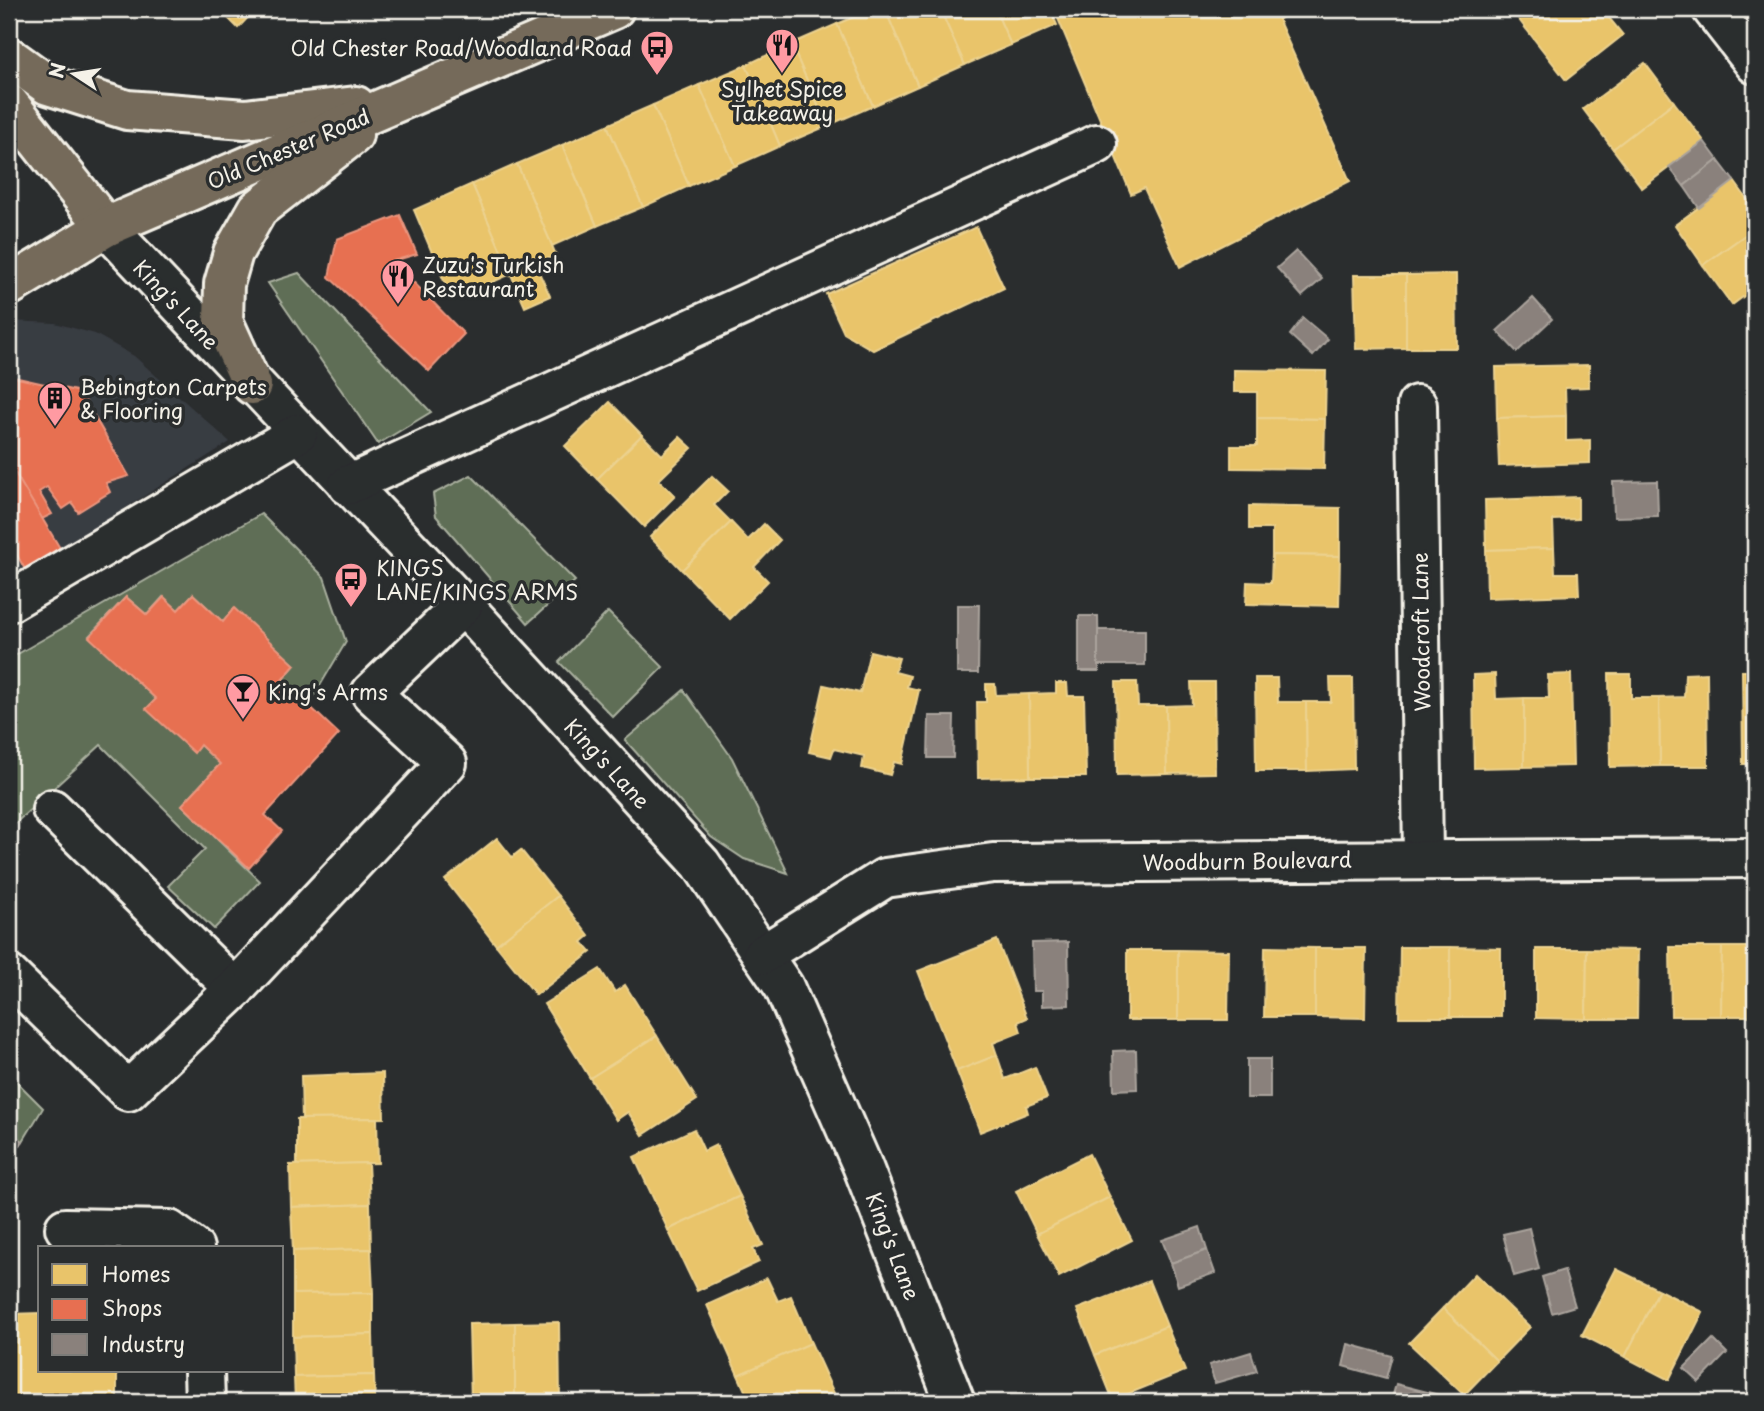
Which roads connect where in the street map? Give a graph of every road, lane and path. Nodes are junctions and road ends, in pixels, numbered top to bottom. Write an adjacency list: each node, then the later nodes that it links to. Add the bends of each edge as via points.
1 (614, 9): 5 (main road, Old Chester Road)
2 (1712, 9): 4 (street)
3 (9, 57): 5 (main road, via 48,85 127,110 245,119)
4 (1755, 64)
5 (397, 101): 8 (main road, Old Chester Road); 10 (main road, via 258,209 233,253 224,284 223,321)
6 (9, 104): 8 (main road)
7 (1097, 144): 13 (street)
8 (106, 227): 9 (main road, Old Chester Road); 10 (street, King's Lane)
9 (9, 286)
10 (251, 384): 12 (street, King's Lane)
11 (1417, 405): 17 (street, Woodcroft Lane)
12 (298, 433): 13 (street, King's Lane); 14 (street)
13 (348, 485): 15 (street, King's Lane)
14 (9, 603)
15 (463, 605): 19 (street, King's Lane, via 701,864); 21 (street, via 371,693 447,763)
16 (52, 809): 21 (street)
17 (1423, 858): 18 (street, Woodburn Boulevard); 19 (street, Woodburn Boulevard, via 993,863 885,878)
18 (1755, 858)
19 (762, 956): 26 (street, King's Lane, via 784,987 862,1165)
20 (9, 975): 21 (street, via 128,1091)
21 (235, 989)
22 (65, 1228): 23 (street, via 169,1230)
23 (191, 1246)
24 (204, 1372): 25 (street)
25 (205, 1402)
26 (955, 1402)

